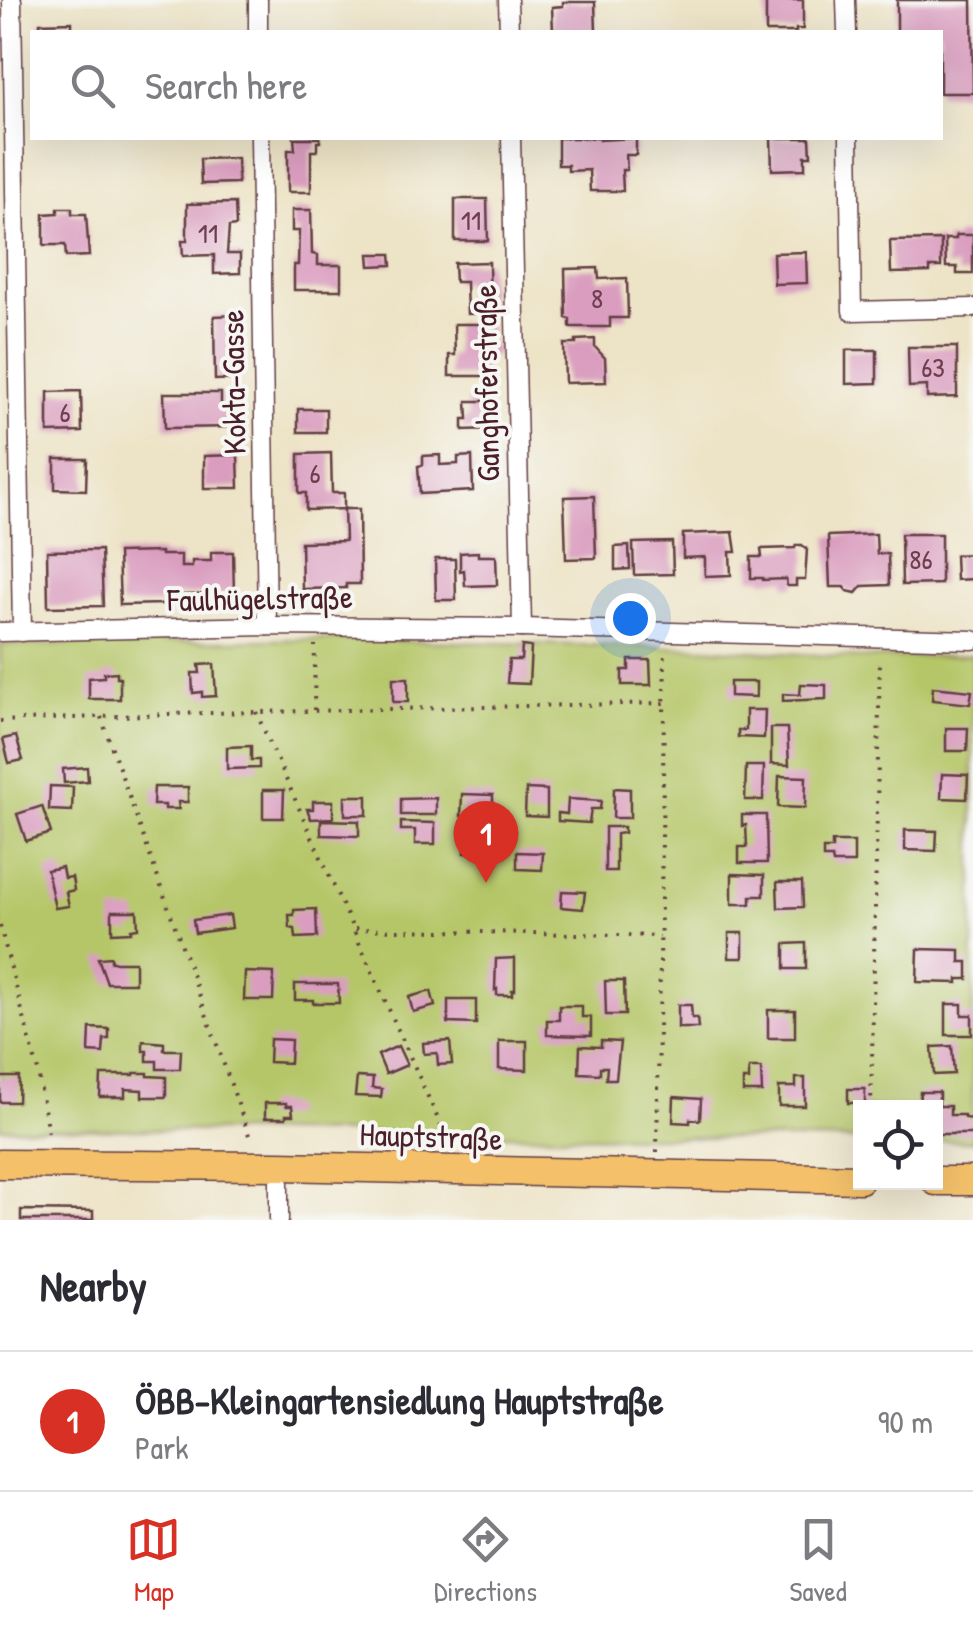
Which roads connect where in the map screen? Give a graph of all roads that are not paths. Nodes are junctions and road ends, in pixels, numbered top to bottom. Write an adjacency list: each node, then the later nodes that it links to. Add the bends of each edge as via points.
1 (12, 0): 15 (street)
2 (258, 0): 5 (street)
3 (508, 0): 6 (street)
4 (846, 0): 7 (street)
5 (258, 30)
6 (509, 30)
7 (847, 30)
8 (260, 140): 12 (street, Kokta-Gasse)
9 (511, 140): 13 (street, Ganghoferstraße)
10 (848, 140): 11 (street, via 852,311)
11 (973, 308)
12 (266, 626): 13 (street, Faulhügelstraße); 15 (street, Faulhügelstraße)
13 (522, 628): 16 (street, Faulhügelstraße)
14 (0, 632): 15 (street, Faulhügelstraße)
15 (22, 632)
16 (973, 640)
17 (0, 1164): 18 (main road, Hauptstraße)
18 (270, 1166): 19 (main road, Hauptstraße); 22 (street)
19 (853, 1180)
20 (943, 1180): 21 (main road)
21 (973, 1181)
22 (279, 1220)

